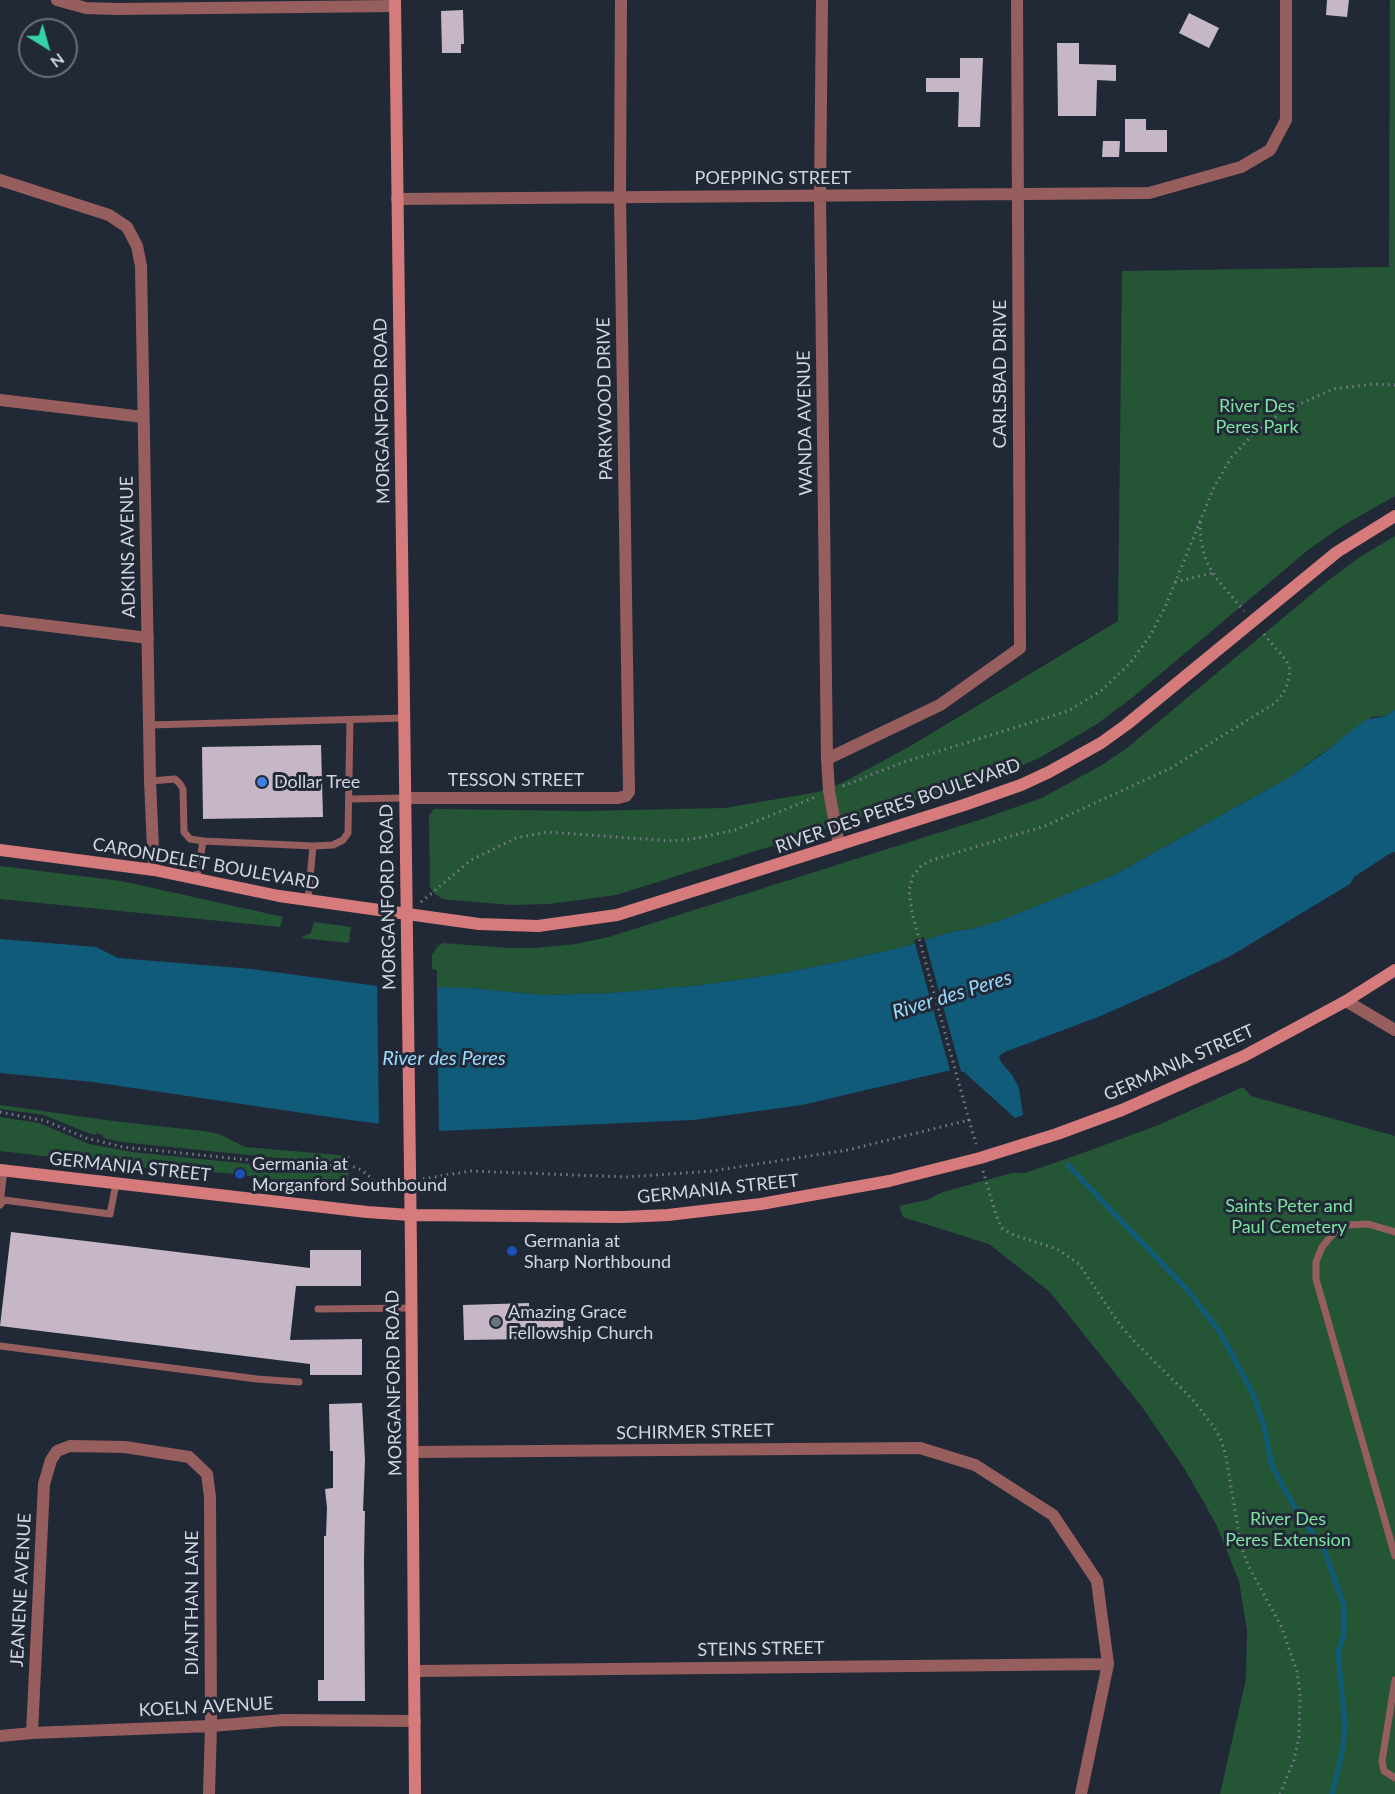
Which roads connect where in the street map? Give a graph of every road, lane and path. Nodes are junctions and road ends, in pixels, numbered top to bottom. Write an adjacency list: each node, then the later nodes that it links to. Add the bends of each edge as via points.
1 (57, 0): 7 (street)
2 (621, 0): 11 (street, PARKWOOD DRIVE)
3 (822, 0): 10 (street, WANDA AVENUE)
4 (1017, 0): 9 (street, CARLSBAD DRIVE)
5 (1286, 0): 9 (street, POEPPING STREET, via 1286,120 1270,150 1240,167 1149,193)
6 (395, 3): 7 (street); 12 (main road, MORGANFORD ROAD)
7 (87, 4)
8 (0, 180): 15 (street, ADKINS AVENUE, via 109,215 127,226 141,266)
9 (1017, 194): 10 (street, POEPPING STREET); 27 (street, CARLSBAD DRIVE, via 1020,648 940,705)
10 (820, 196): 11 (street, POEPPING STREET); 27 (street, WANDA AVENUE)
11 (620, 197): 12 (street, POEPPING STREET); 30 (street, PARKWOOD DRIVE, via 630,788)
12 (397, 199): 24 (main road, MORGANFORD ROAD)
13 (1395, 385): 17 (path, via 1333,389 1282,412 1230,458)
14 (0, 400): 15 (street)
15 (142, 417): 23 (street, ADKINS AVENUE)
16 (1395, 516): 35 (main road, RIVER DES PERES BOULEVARD, via 1336,552 1126,725 1075,759 993,796)
17 (1200, 522): 18 (path, via 1206,561); 19 (path)
18 (1213, 573): 19 (path); 20 (path)
19 (1175, 582): 29 (path, via 1150,636 1130,663 1101,691 1068,711 901,763)
20 (1240, 606)
21 (0, 620): 23 (street)
22 (1264, 635): 46 (path, via 1290,669 1283,694 1275,703 1171,768 1100,802 1045,826 929,861 913,876 909,890 912,913)
23 (148, 638): 26 (street, ADKINS AVENUE)
24 (404, 718): 25 (lane); 32 (main road, MORGANFORD ROAD)
25 (350, 720): 26 (lane); 33 (lane)
26 (149, 725): 28 (street, ADKINS AVENUE)
27 (827, 759): 35 (street, WANDA AVENUE)
28 (150, 781): 34 (lane, via 175,779 180,784 184,832 190,839); 38 (street, ADKINS AVENUE)
29 (844, 786)
30 (626, 796): 32 (street, TESSON STREET)
31 (817, 797): 41 (path, via 735,830 698,838 638,840 547,832 516,838 471,860)
32 (405, 798): 33 (lane); 41 (main road, MORGANFORD ROAD)
33 (350, 799): 36 (lane, via 348,833 343,840 333,845)
34 (202, 841): 36 (lane); 39 (lane)
35 (839, 845): 41 (main road, RIVER DES PERES BOULEVARD, via 599,919 515,926)
36 (312, 846): 40 (lane)
37 (0, 850): 38 (main road, CARONDELET BOULEVARD)
38 (154, 870): 39 (main road, CARONDELET BOULEVARD)
39 (196, 878): 40 (main road, CARONDELET BOULEVARD)
40 (308, 900): 41 (main road, CARONDELET BOULEVARD)
41 (406, 914): 54 (main road, MORGANFORD ROAD)
42 (1395, 970): 43 (main road, GERMANIA STREET)
43 (1346, 1001): 44 (street); 54 (main road, GERMANIA STREET, via 1244,1056 1122,1110 995,1153 889,1180 761,1204 668,1215)
44 (1395, 1030)
45 (0, 1112): 52 (path, via 46,1121 86,1138 123,1147 307,1166 349,1165 362,1170)
46 (969, 1120): 47 (path); 49 (path, via 848,1150 712,1171 627,1177 471,1171)
47 (974, 1137)
48 (2, 1170): 51 (main road, GERMANIA STREET); 53 (lane)
49 (437, 1178)
50 (986, 1181): 74 (path, via 1002,1228 1058,1249 1079,1264 1132,1340 1193,1400 1222,1442 1241,1546 1282,1628 1297,1672 1299,1737)
51 (116, 1185): 53 (lane, via 110,1214 3,1200); 54 (main road, GERMANIA STREET)
52 (379, 1185)
53 (0, 1203)
54 (410, 1215): 56 (main road, MORGANFORD ROAD)
55 (1395, 1232): 62 (lane, via 1368,1224 1347,1225 1322,1247 1316,1262 1316,1279)
56 (411, 1308): 57 (lane); 60 (main road, MORGANFORD ROAD)
57 (318, 1309)
58 (0, 1346): 59 (lane)
59 (299, 1382)
60 (413, 1452): 63 (street, SCHIRMER STREET, via 920,1448 975,1465 1053,1515 1097,1581); 64 (main road, MORGANFORD ROAD)
61 (189, 1456): 67 (street, DIANTHAN LANE, via 207,1474 210,1497); 68 (street, JEANENE AVENUE, via 125,1447 70,1446 57,1451 51,1460 44,1484)
62 (1395, 1556)
63 (1108, 1664): 64 (street, STEINS STREET); 73 (street)
64 (415, 1671): 66 (main road, MORGANFORD ROAD)
65 (1395, 1680): 70 (lane, via 1382,1761 1384,1772)
66 (414, 1721): 67 (street, KOELN AVENUE, via 284,1720); 72 (main road, MORGANFORD ROAD)
67 (211, 1726): 68 (street, KOELN AVENUE); 71 (street, DIANTHAN LANE)
68 (32, 1733): 69 (street, KOELN AVENUE)
69 (0, 1736)
70 (1395, 1778)
71 (209, 1794)
72 (415, 1794)
73 (1081, 1794)
74 (1280, 1794)

